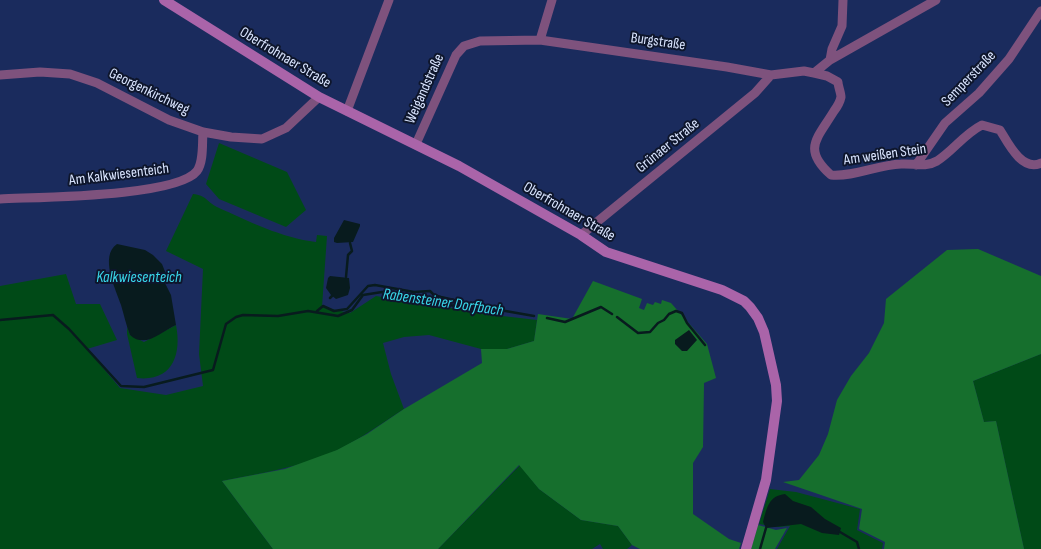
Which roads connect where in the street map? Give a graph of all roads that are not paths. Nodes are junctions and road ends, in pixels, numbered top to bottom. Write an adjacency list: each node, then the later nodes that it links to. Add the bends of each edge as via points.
1 (164, 0): 12 (main road, Oberfrohnaer Straße)
2 (389, 0): 13 (street)
3 (552, 0): 7 (street)
4 (844, 0): 8 (street, via 842,26)
5 (936, 0): 8 (street)
6 (1041, 11): 17 (street, Semperstraße, via 1009,59 945,124)
7 (540, 40): 11 (street, Burgstraße, via 712,64); 15 (street, Weigandstraße, via 480,41 464,46 449,68)
8 (830, 60): 9 (street)
9 (814, 73): 11 (street, Am weißen Stein); 17 (street, Am weißen Stein, via 838,82 841,97 815,142 819,164 831,175 848,175 901,164)
10 (0, 75): 14 (street, Georgenkirchweg, via 40,72 70,74 103,86 169,120)
11 (771, 75): 19 (street, Grünaer Straße, via 755,93)
12 (319, 97): 13 (main road, Oberfrohnaer Straße); 14 (street, Georgenkirchweg, via 286,128 262,139)
13 (347, 111): 15 (main road, Oberfrohnaer Straße)
14 (203, 132): 18 (street, Am Kalkwiesenteich, via 201,164 197,171 190,177 172,184 124,192)
15 (416, 144): 19 (main road, Oberfrohnaer Straße)
16 (1041, 164): 17 (street, Am weißen Stein, via 1029,164 1020,159 1000,130 982,125 936,162 926,166)
17 (916, 165)
18 (0, 199)
19 (580, 235): 20 (main road, Oberfrohnaer Straße, via 606,252 731,294 750,307 758,318 772,362 777,401 766,480)
20 (746, 549)

